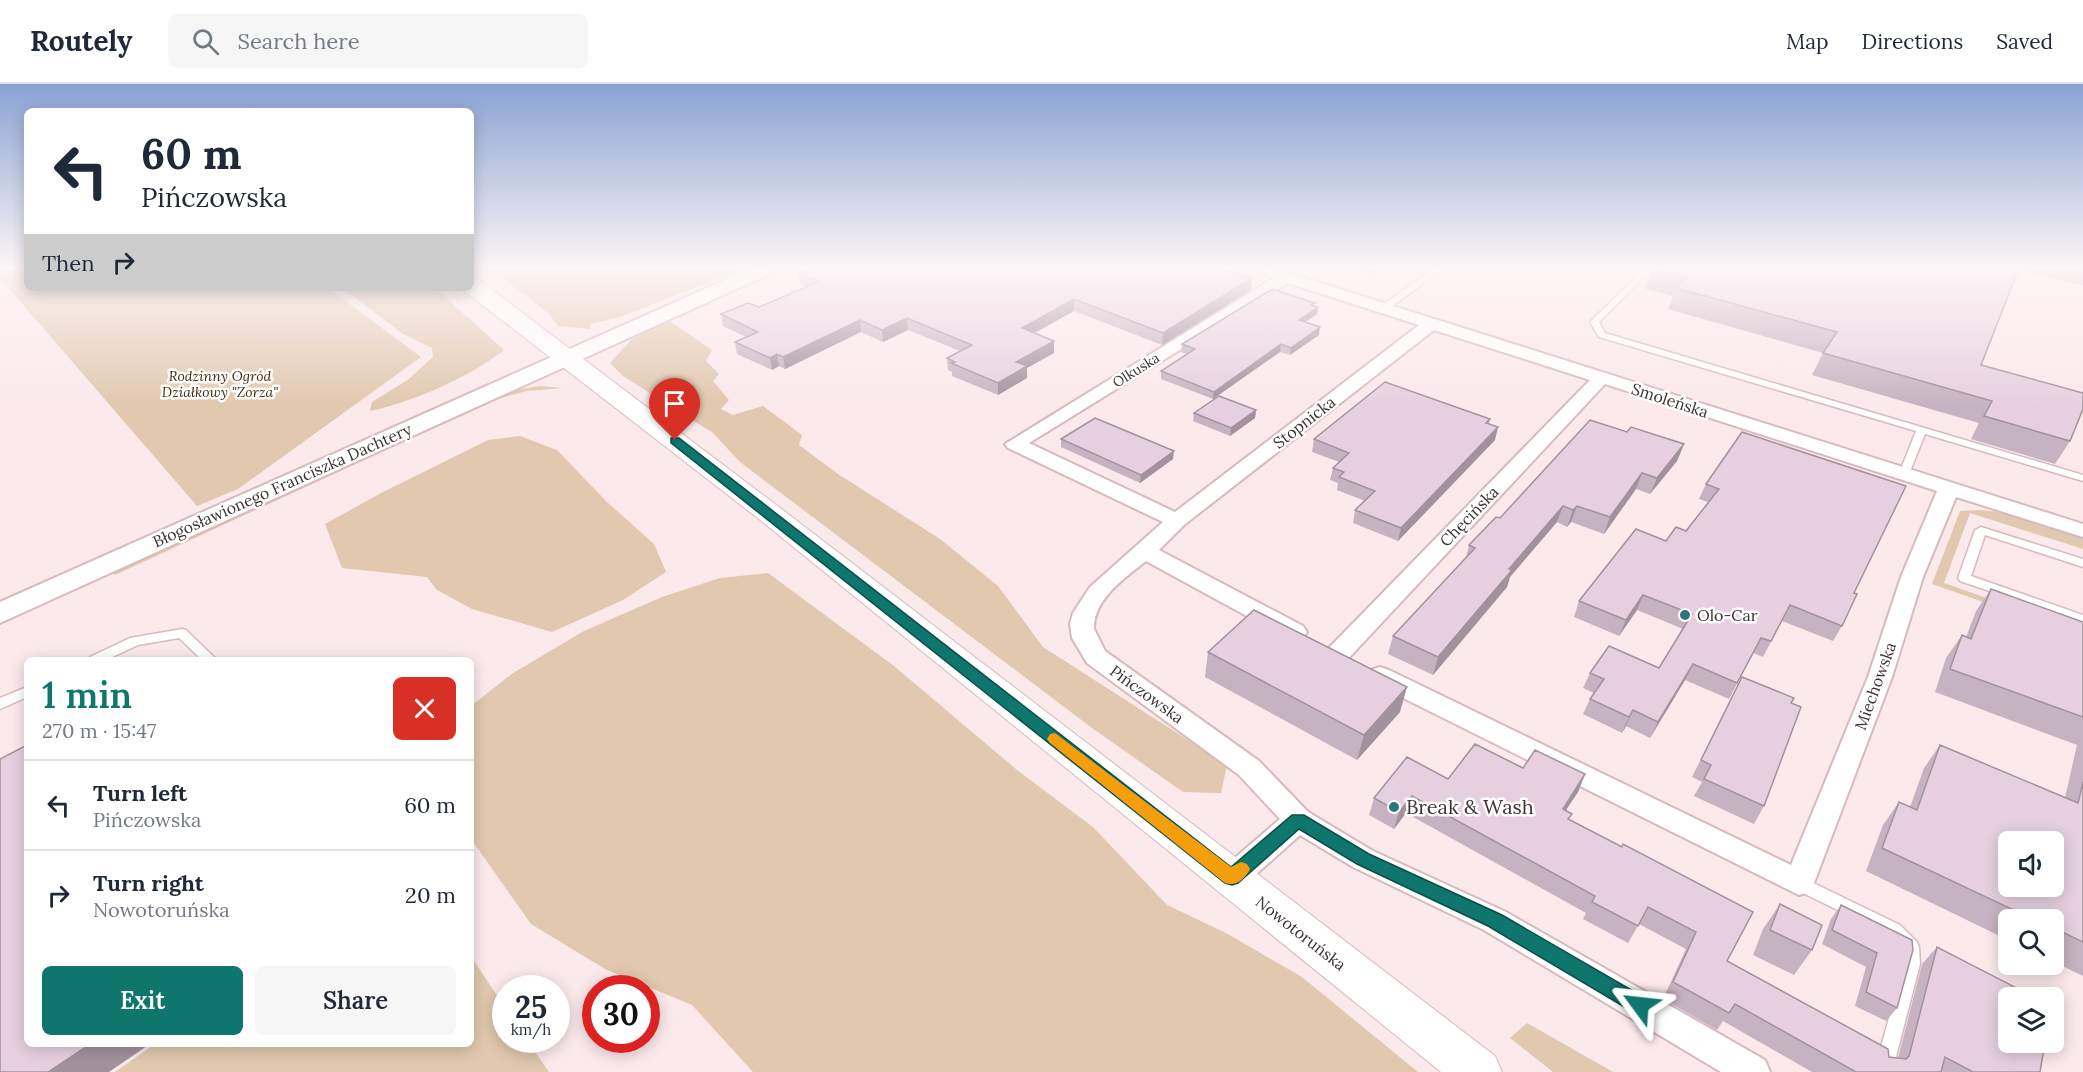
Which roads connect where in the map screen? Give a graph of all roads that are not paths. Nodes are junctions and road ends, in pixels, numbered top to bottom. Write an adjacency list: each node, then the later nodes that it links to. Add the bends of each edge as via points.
1 (509, 314): 7 (main road, Nowotoruńska)
2 (662, 314): 7 (street, Błogosławionego Franciszka Dachtery)
3 (1227, 314): 13 (street, Olkuska, via 1016,444)
4 (1404, 314): 6 (street, Smoleńska)
5 (1602, 314): 9 (lane, via 1594,322 1602,335)
6 (1432, 323): 8 (street, Smoleńska); 13 (street, Stopnicka)
7 (564, 357): 17 (street, Błogosławionego Franciszka Dachtery); 25 (main road, Nowotoruńska, via 769,513)
8 (1600, 378): 10 (street, Smoleńska); 19 (street, Chęcińska)
9 (1921, 431): 10 (lane); 11 (lane)
10 (1904, 474): 12 (street, Smoleńska)
11 (2083, 477)
12 (1949, 488): 14 (street, Smoleńska); 26 (street, Miechowska)
13 (1177, 521): 15 (street, Stopnicka)
14 (2083, 531)
15 (1145, 551): 19 (street); 24 (street, Pińczowska, via 1120,570 1094,602 1082,623 1085,640 1096,657 1249,768)
16 (2083, 563): 18 (lane, via 1981,530 1964,578)
17 (0, 613)
18 (2083, 619)
19 (1337, 655): 26 (street)
20 (101, 657): 21 (lane, via 135,641 182,633)
21 (206, 657)
22 (24, 693): 23 (lane)
23 (0, 704)
24 (1298, 820): 25 (street); 28 (street, Pińczowska, via 1363,859 1495,921)
25 (1232, 878): 27 (main road, Nowotoruńska)
26 (1799, 883): 29 (lane, via 1894,930 1911,947 1912,964)
27 (1478, 1072)
28 (1753, 1072)
29 (1883, 1072)

